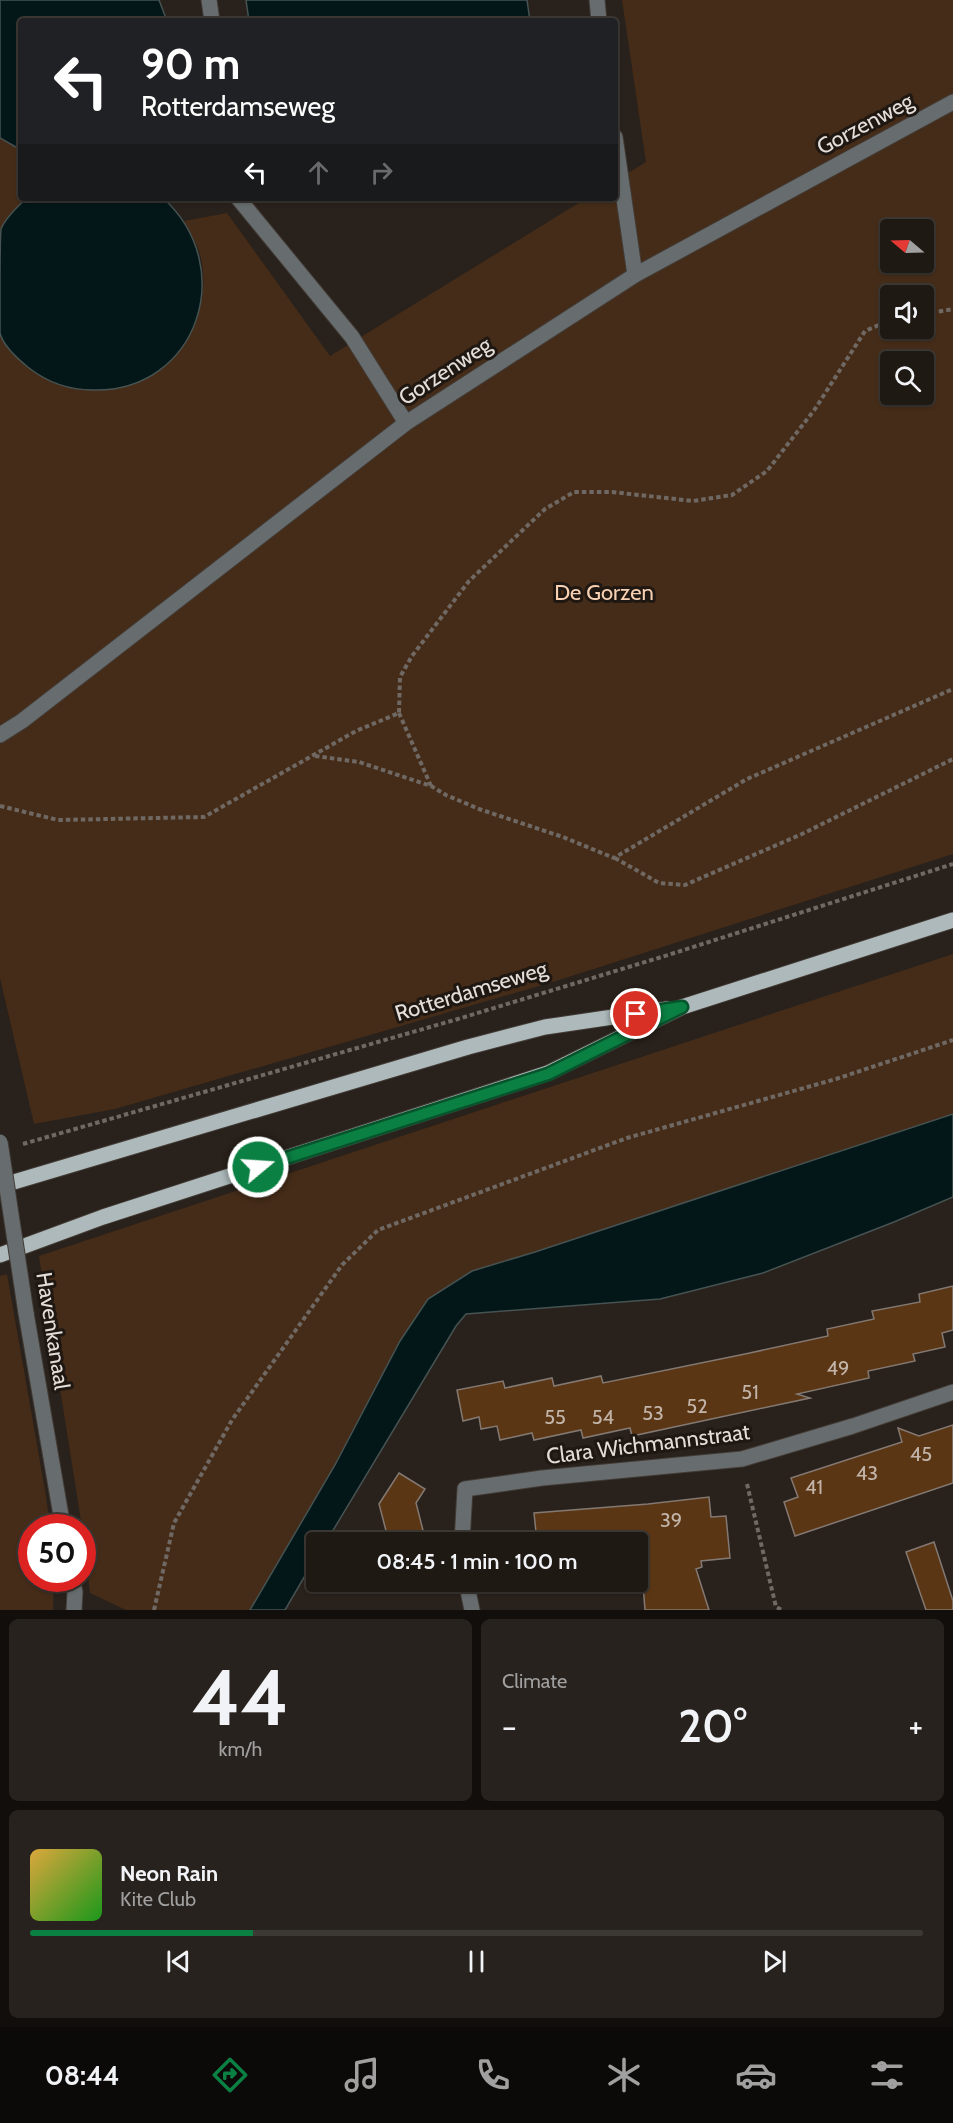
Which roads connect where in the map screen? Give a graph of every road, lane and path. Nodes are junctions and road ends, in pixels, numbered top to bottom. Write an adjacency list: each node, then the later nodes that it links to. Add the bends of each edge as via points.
1 (209, 0): 3 (street)
2 (597, 0): 4 (street)
3 (212, 18)
4 (599, 18)
5 (953, 102): 8 (street, Gorzenweg)
6 (618, 158): 8 (street)
7 (240, 201): 12 (street, via 352,337)
8 (635, 275): 12 (street, Gorzenweg)
9 (953, 309): 10 (path)
10 (934, 312)
11 (880, 325): 14 (path, via 865,331 815,409 767,471 732,495 693,501 574,492 544,508 469,581 412,656 400,677)
12 (406, 423): 15 (street, Gorzenweg)
13 (953, 689): 20 (path, via 747,779)
14 (399, 713): 16 (path, via 356,731); 18 (path)
15 (0, 735)
16 (315, 756): 18 (path, via 359,762); 19 (path, via 204,817 58,820)
17 (953, 759): 20 (path, via 801,834 685,885 659,883)
18 (431, 786): 20 (path, via 479,809)
19 (0, 806)
20 (614, 858)
21 (953, 864): 26 (path, Rotterdamseweg, via 502,1005)
22 (953, 920): 23 (main road)
23 (682, 1007): 27 (main road, via 534,1029); 28 (main road, via 548,1074 103,1217)
24 (953, 1040): 37 (path, via 836,1079 627,1138 378,1230 342,1265 232,1420 174,1523)
25 (0, 1142): 31 (street, Havenkanaal, bridge)
26 (22, 1145)
27 (0, 1186)
28 (0, 1255)
29 (953, 1392): 30 (street, Clara Wichmannstraat)
30 (742, 1460): 32 (street, Clara Wichmannstraat, via 542,1478 465,1490); 35 (path)
31 (61, 1514)
32 (463, 1532)
33 (75, 1592): 36 (street)
34 (468, 1592): 38 (street)
35 (775, 1609): 39 (path)
36 (74, 1610)
37 (154, 1610)
38 (472, 1610)
39 (782, 1610)

